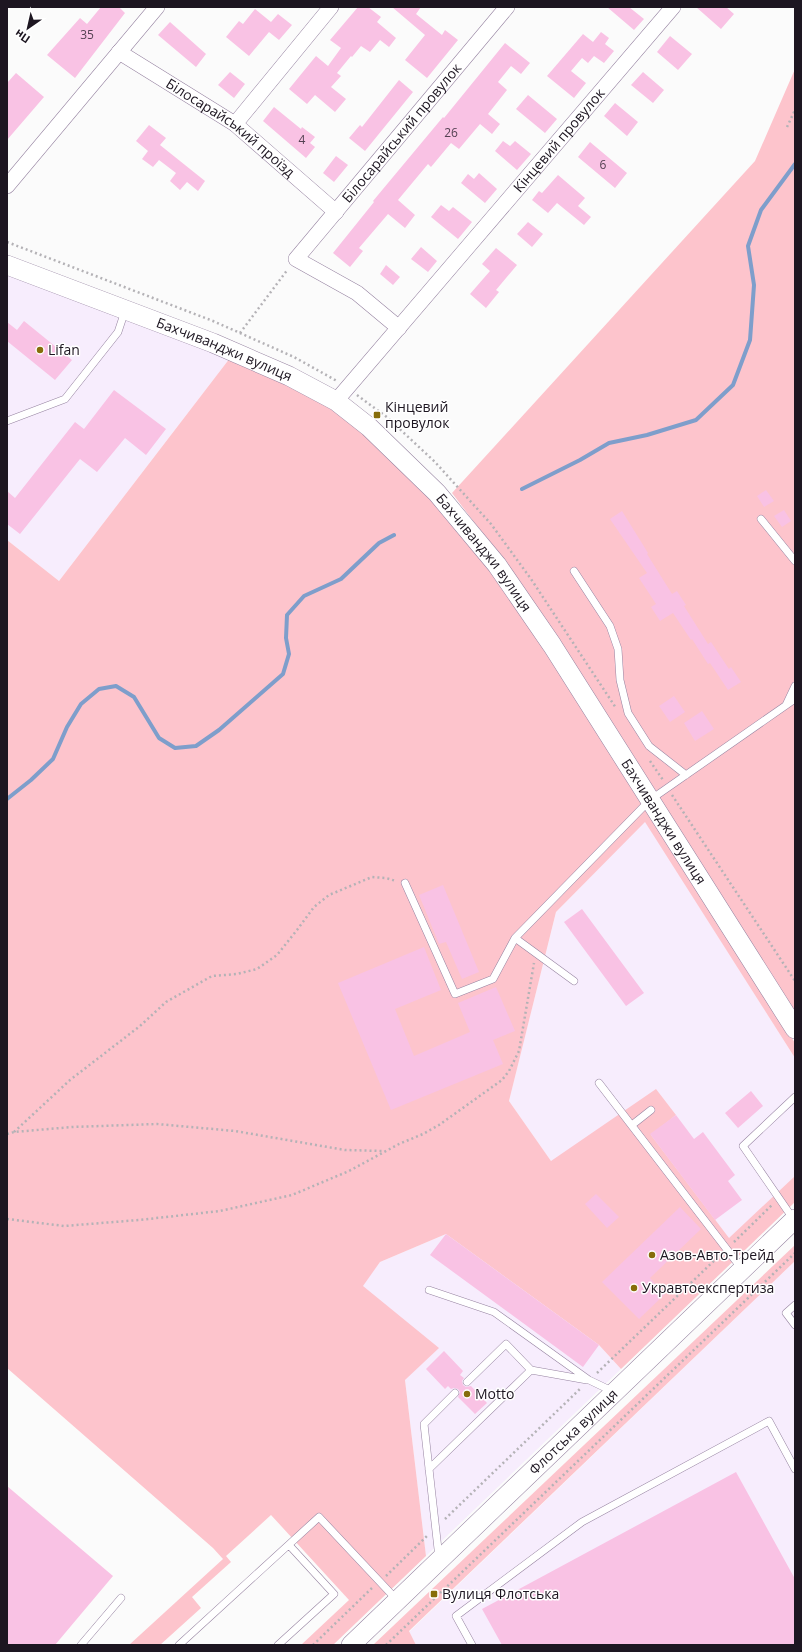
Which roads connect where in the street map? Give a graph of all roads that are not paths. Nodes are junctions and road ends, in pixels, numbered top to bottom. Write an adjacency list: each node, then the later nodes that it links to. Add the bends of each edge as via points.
1 (157, 7): 5 (street)
2 (331, 7): 6 (street)
3 (507, 7): 8 (street, Білосарайський провулок)
4 (673, 7): 11 (street, Кінцевий провулок)
5 (119, 52): 6 (street, Білосарайський проїзд); 7 (street)
6 (235, 124): 8 (street, Білосарайський проїзд)
7 (7, 186)
8 (336, 212): 11 (street, Білосарайський провулок, via 296,259 358,293)
9 (7, 265): 10 (street, Бахчиванджи вулиця)
10 (126, 309): 12 (street, Бахчиванджи вулиця); 13 (lane, via 118,332 65,399)
11 (399, 328): 12 (street, Кінцевий провулок)
12 (342, 395): 21 (street, Бахчиванджи вулиця, via 369,426 437,493 497,565 552,644)
13 (7, 422)
14 (761, 519): 15 (lane)
15 (795, 561)
16 (574, 571): 20 (lane, via 610,626 618,648 620,680 628,713 649,746)
17 (795, 686): 19 (lane)
18 (795, 699): 19 (lane)
19 (786, 705): 20 (lane)
20 (686, 775): 21 (lane)
21 (650, 800): 23 (lane); 25 (street, Бахчиванджи вулиця)
22 (405, 883): 23 (lane, via 455,994 494,978)
23 (515, 938): 24 (lane)
24 (574, 981)
25 (795, 1028)
26 (599, 1082): 29 (lane)
27 (795, 1097): 30 (lane, via 744,1146)
28 (651, 1110): 29 (lane)
29 (632, 1125): 31 (lane)
30 (794, 1220): 31 (street, Флотська вулиця)
31 (742, 1270): 38 (street, Флотська вулиця)
32 (429, 1290): 36 (lane, via 494,1312)
33 (795, 1305): 34 (lane, via 786,1313)
34 (795, 1325)
35 (531, 1370): 36 (lane); 37 (lane, via 506,1344); 40 (lane)
36 (589, 1380): 38 (lane)
37 (467, 1382)
38 (614, 1392): 43 (street, Флотська вулиця)
39 (455, 1393): 40 (lane, via 424,1424)
40 (429, 1469): 43 (lane)
41 (795, 1469): 50 (lane, via 769,1421 589,1518 456,1616)
42 (289, 1545): 45 (lane, via 319,1517); 48 (lane); 49 (lane, via 334,1594)
43 (439, 1560): 45 (street, Флотська вулиця)
44 (121, 1598): 47 (lane)
45 (397, 1600): 46 (street, Флотська вулиця)
46 (356, 1643)
47 (81, 1645)
48 (179, 1645)
49 (278, 1645)
50 (472, 1645)

